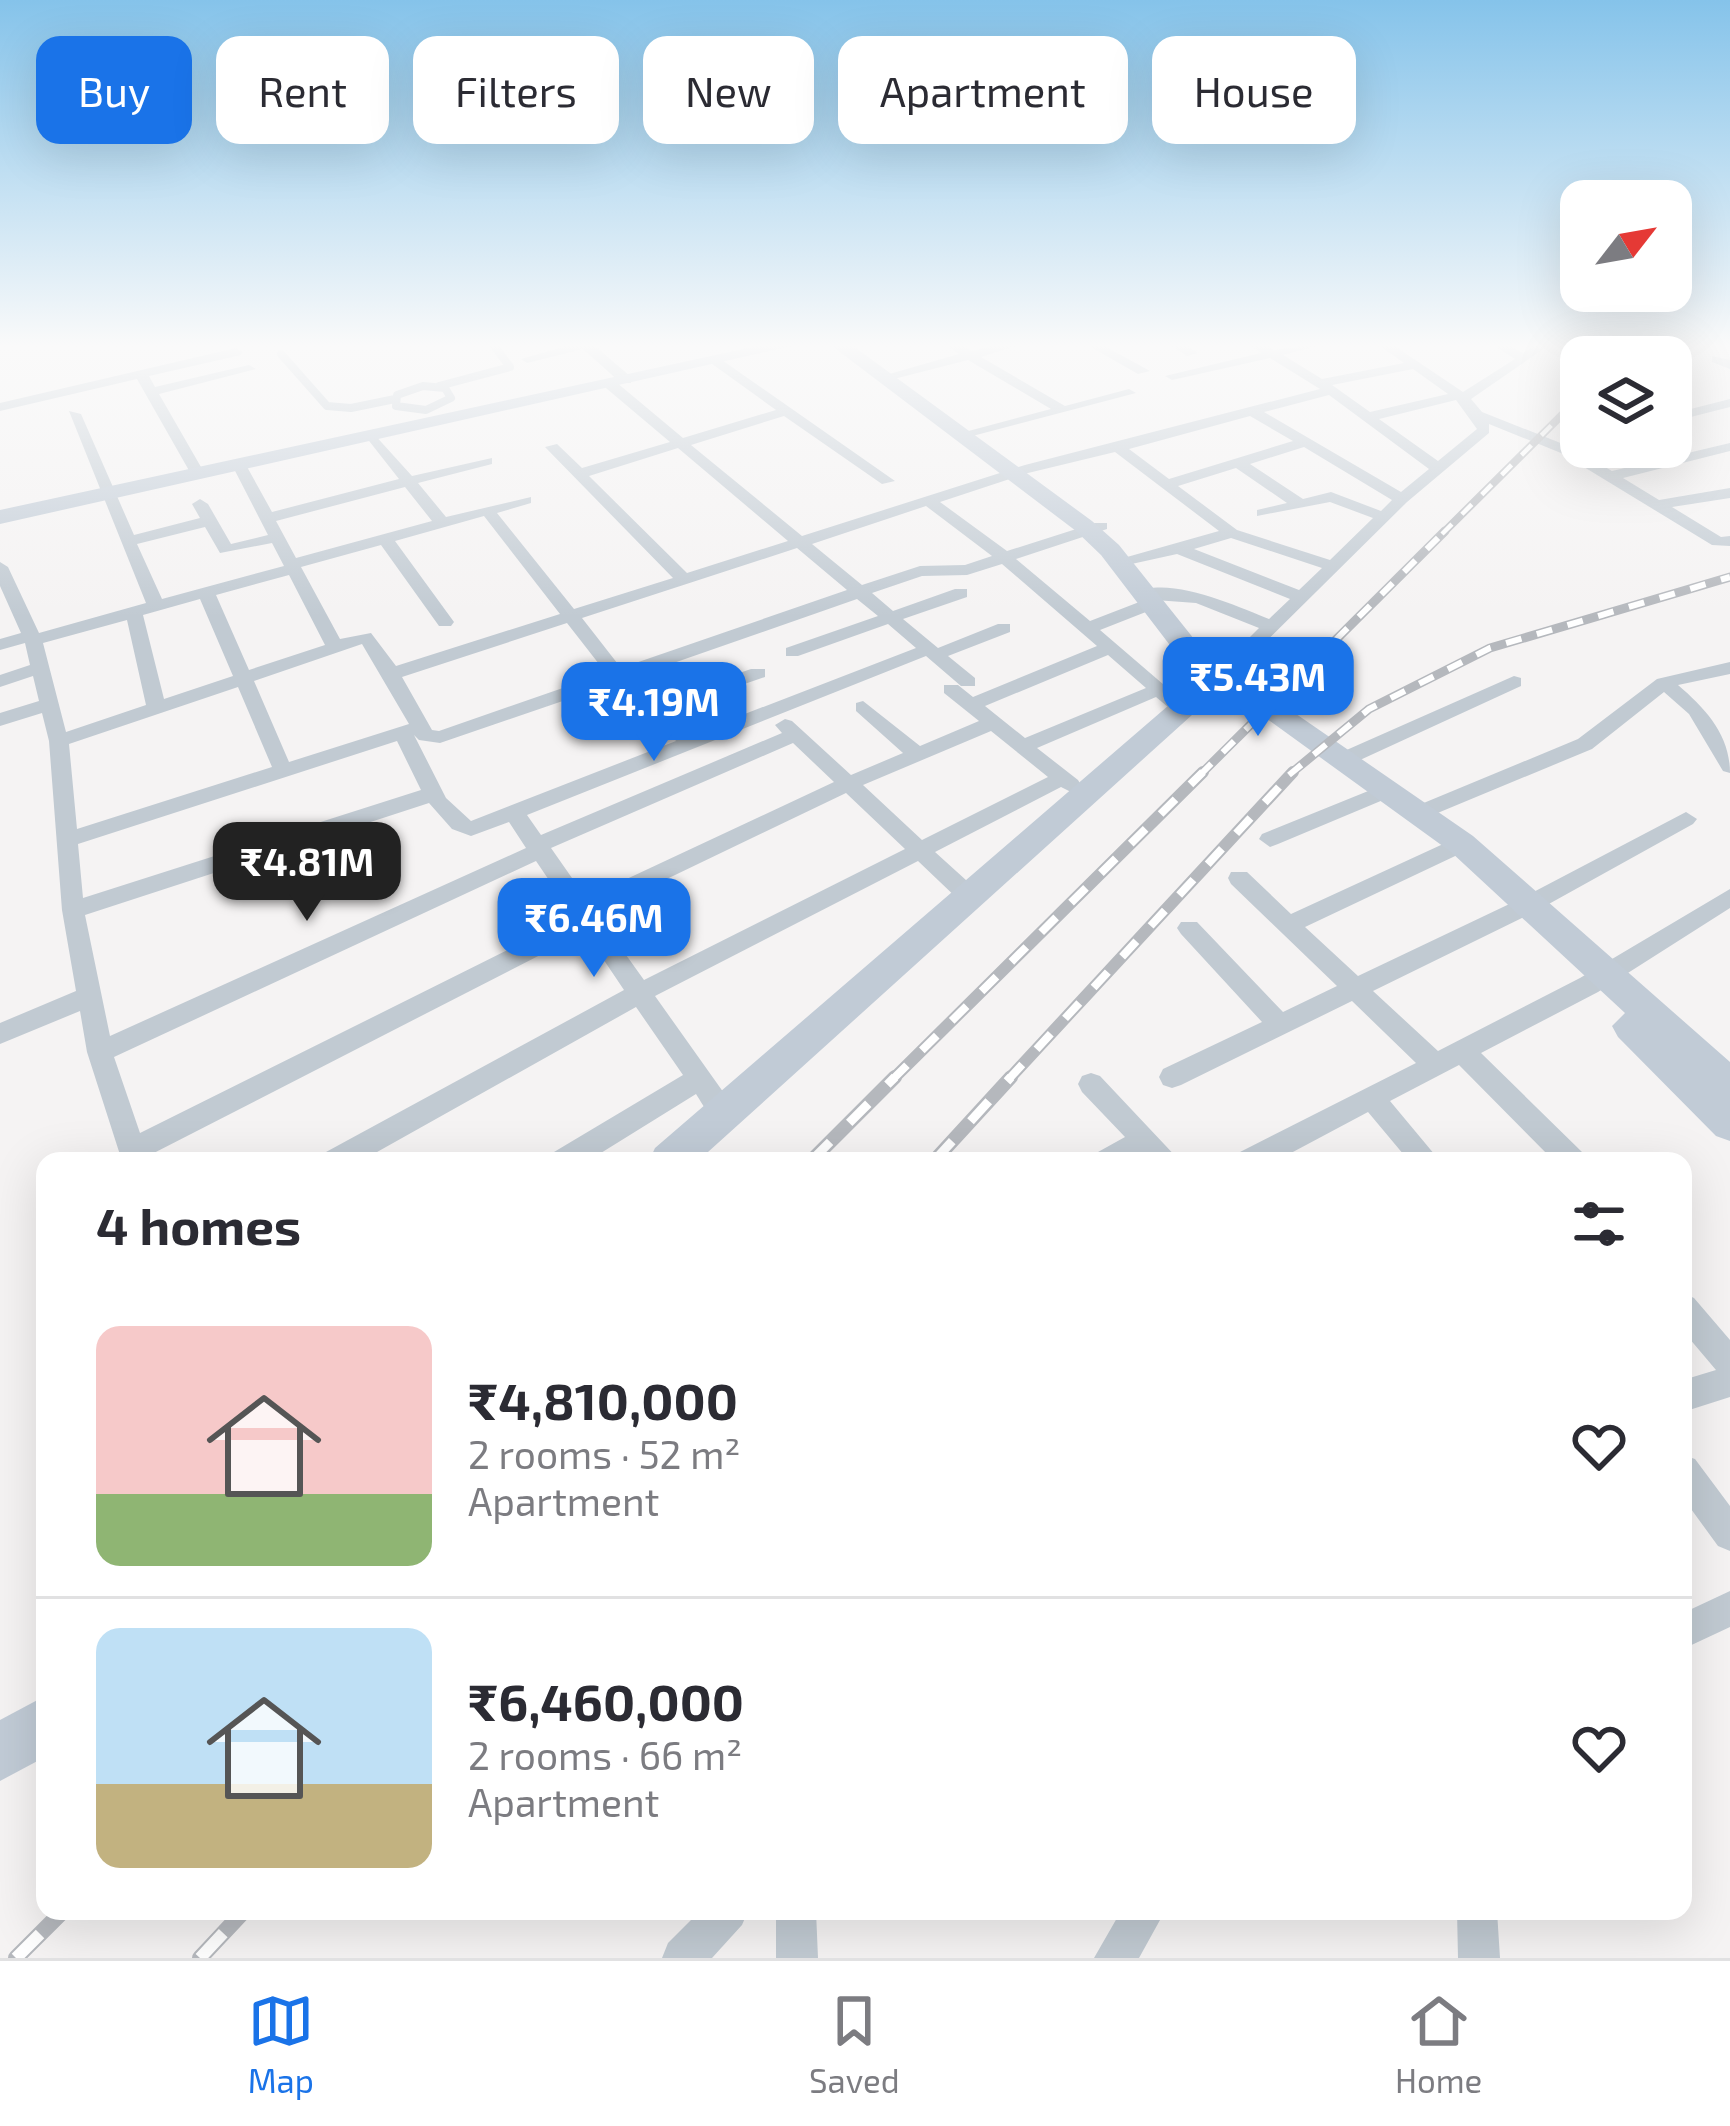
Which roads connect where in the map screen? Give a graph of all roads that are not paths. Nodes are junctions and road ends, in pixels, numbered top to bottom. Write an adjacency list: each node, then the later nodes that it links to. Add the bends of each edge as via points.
1 (82, 434): 30 (street)
2 (175, 434): 24 (street)
3 (382, 434): 12 (street)
4 (671, 434): 14 (street)
5 (718, 434): 14 (street)
6 (821, 434): 28 (street)
7 (973, 434): 23 (street)
8 (1163, 434): 16 (street)
9 (1293, 434): 13 (street)
10 (1391, 434): 22 (street)
11 (1479, 434): 22 (street)
12 (374, 437): 20 (street); 27 (street)
13 (1306, 442): 19 (street); 32 (street)
14 (683, 446): 25 (street); 47 (street)
15 (552, 447): 25 (street)
16 (1118, 447): 23 (street); 29 (street)
17 (1730, 447): 26 (street)
18 (487, 461): 27 (street)
19 (1238, 463): 29 (street); 35 (street)
20 (239, 465): 24 (street); 41 (street)
21 (1604, 468): 26 (street)
22 (1438, 469): 32 (street)
23 (1026, 470): 34 (street); 43 (street)
24 (198, 473): 30 (street)
25 (579, 474): 56 (street)
26 (1612, 476): 36 (street)
27 (408, 481): 41 (street); 42 (street)
28 (887, 481)
29 (1168, 484): 44 (street)
30 (106, 493): 39 (street); 48 (street)
31 (1730, 493): 36 (street)
32 (1402, 499): 40 (street)
33 (526, 500): 37 (street)
34 (928, 501): 47 (street); 51 (street)
35 (1300, 504): 38 (street); 40 (street, via 1336,498)
36 (1658, 505): 49 (street, via 1718,542)
37 (488, 511): 42 (street); 65 (street)
38 (1263, 513)
39 (0, 517)
40 (1384, 517): 54 (street)
41 (268, 518): 45 (street)
42 (442, 523): 46 (street)
43 (1094, 528): 51 (street); 52 (street); 61 (street)
44 (1231, 533): 50 (street); 54 (street)
45 (277, 537): 48 (street, via 226,550 204,512); 53 (street)
46 (385, 539): 53 (street); 67 (street)
47 (798, 540): 56 (street); 58 (street)
48 (128, 541): 63 (street)
49 (1730, 541)
50 (1182, 550): 52 (street); 62 (street)
51 (1004, 557): 58 (street, via 968,570 926,569); 70 (street)
52 (1133, 561): 61 (street)
53 (293, 566): 57 (street); 73 (street)
54 (1333, 566): 62 (street)
55 (0, 567): 60 (street)
56 (682, 577): 65 (street)
57 (206, 592): 63 (street); 83 (street)
58 (861, 593): 66 (street); 80 (street)
59 (961, 593): 66 (street)
60 (6, 597): 71 (street)
61 (1151, 597): 68 (street, via 1199,598); 70 (street); 77 (street, via 1192,655)
62 (1301, 597): 68 (street)
63 (156, 606): 64 (street)
64 (134, 612): 71 (street); 90 (street)
65 (569, 614): 80 (street); 82 (street)
66 (891, 618): 75 (street); 76 (street)
67 (445, 622)
68 (1271, 626): 77 (street)
69 (1004, 628): 76 (street)
70 (1088, 628): 74 (street)
71 (32, 638): 72 (street); 78 (street)
72 (0, 645)
73 (334, 645): 82 (street, via 371,639); 83 (street)
74 (1111, 647): 87 (street); 89 (street)
75 (792, 652)
76 (932, 652): 89 (street); 93 (street)
77 (1214, 667): 87 (street); 103 (street)
78 (40, 668): 84 (street); 88 (street)
79 (1730, 668): 86 (street)
80 (624, 673): 91 (street); 96 (street, via 440,737)
81 (758, 673): 91 (street)
82 (392, 674): 96 (street)
83 (246, 675): 90 (street); 105 (street)
84 (0, 681)
85 (1514, 682): 103 (street)
86 (1664, 683): 98 (street); 110 (street, via 1585,744)
87 (1171, 699): 101 (street); 107 (street)
88 (49, 704): 94 (street); 99 (street)
89 (971, 705): 95 (street)
90 (156, 707): 99 (street)
91 (659, 707): 100 (street)
92 (863, 707): 102 (street)
93 (770, 711): 97 (street); 100 (street)
94 (0, 720)
95 (993, 723): 101 (street); 102 (street)
96 (412, 730): 105 (street); 108 (street)
97 (795, 735): 106 (street); 115 (street)
98 (1722, 739): 104 (street)
99 (59, 741): 114 (street)
100 (689, 743): 111 (street)
101 (1023, 746): 107 (street)
102 (917, 754): 106 (street)
103 (1343, 762): 109 (street)
104 (1730, 766)
105 (283, 770): 114 (street)
106 (847, 784): 117 (street); 123 (street)
107 (1073, 787): 117 (street); 119 (street)
108 (435, 793): 111 (street, via 464,828); 122 (street)
109 (1379, 794): 110 (street); 113 (street); 116 (street)
110 (1421, 812): 116 (street)
111 (515, 814): 115 (street)
112 (1686, 819): 121 (street)
113 (1270, 839)
114 (67, 840): 122 (street)
115 (538, 848): 123 (street); 133 (street)
116 (1451, 849): 121 (street); 124 (street)
117 (919, 851): 119 (street); 128 (street)
118 (1239, 878): 124 (street)
119 (968, 896): 140 (street)
120 (1730, 897): 126 (street)
121 (1520, 909): 126 (street); 127 (street)
122 (73, 910): 129 (street)
123 (585, 915): 128 (street); 144 (street)
124 (1288, 926): 127 (street)
125 (1189, 928): 130 (street)
126 (1599, 979): 132 (street); 135 (street); 141 (street)
127 (1354, 987): 130 (street); 134 (street)
128 (640, 993): 137 (street); 145 (street)
129 (89, 996): 131 (street); 133 (street)
130 (1279, 1024): 136 (street)
131 (0, 1034)
132 (1462, 1051): 134 (street); 152 (street)
133 (100, 1052): 143 (street)
134 (1434, 1064): 139 (street)
135 (1723, 1069)
136 (1172, 1077)
137 (700, 1079): 140 (street); 146 (street)
138 (1091, 1084): 142 (street)
139 (1371, 1097): 150 (street); 151 (street)
140 (722, 1111): 147 (street)
141 (1730, 1124)
142 (1145, 1140): 148 (street); 149 (street)
143 (133, 1152)
144 (140, 1152)
145 (352, 1152)
146 (579, 1152)
147 (679, 1152)
148 (1124, 1152)
149 (1157, 1152)
150 (1267, 1152)
151 (1418, 1152)
152 (1563, 1152)
153 (1692, 1319): 154 (street)
154 (1730, 1364)
155 (1730, 1381): 156 (street)
156 (1692, 1393)
157 (1692, 1484): 158 (street)
158 (1730, 1534)
159 (1730, 1609): 160 (street)
160 (1692, 1626)
161 (36, 1730): 162 (street)
162 (0, 1753)
163 (719, 1920): 167 (street)
164 (796, 1920): 168 (street)
165 (1139, 1920): 169 (street)
166 (1477, 1920): 170 (street)
167 (683, 1958)
168 (797, 1958)
169 (1115, 1958)
170 (1479, 1958)

